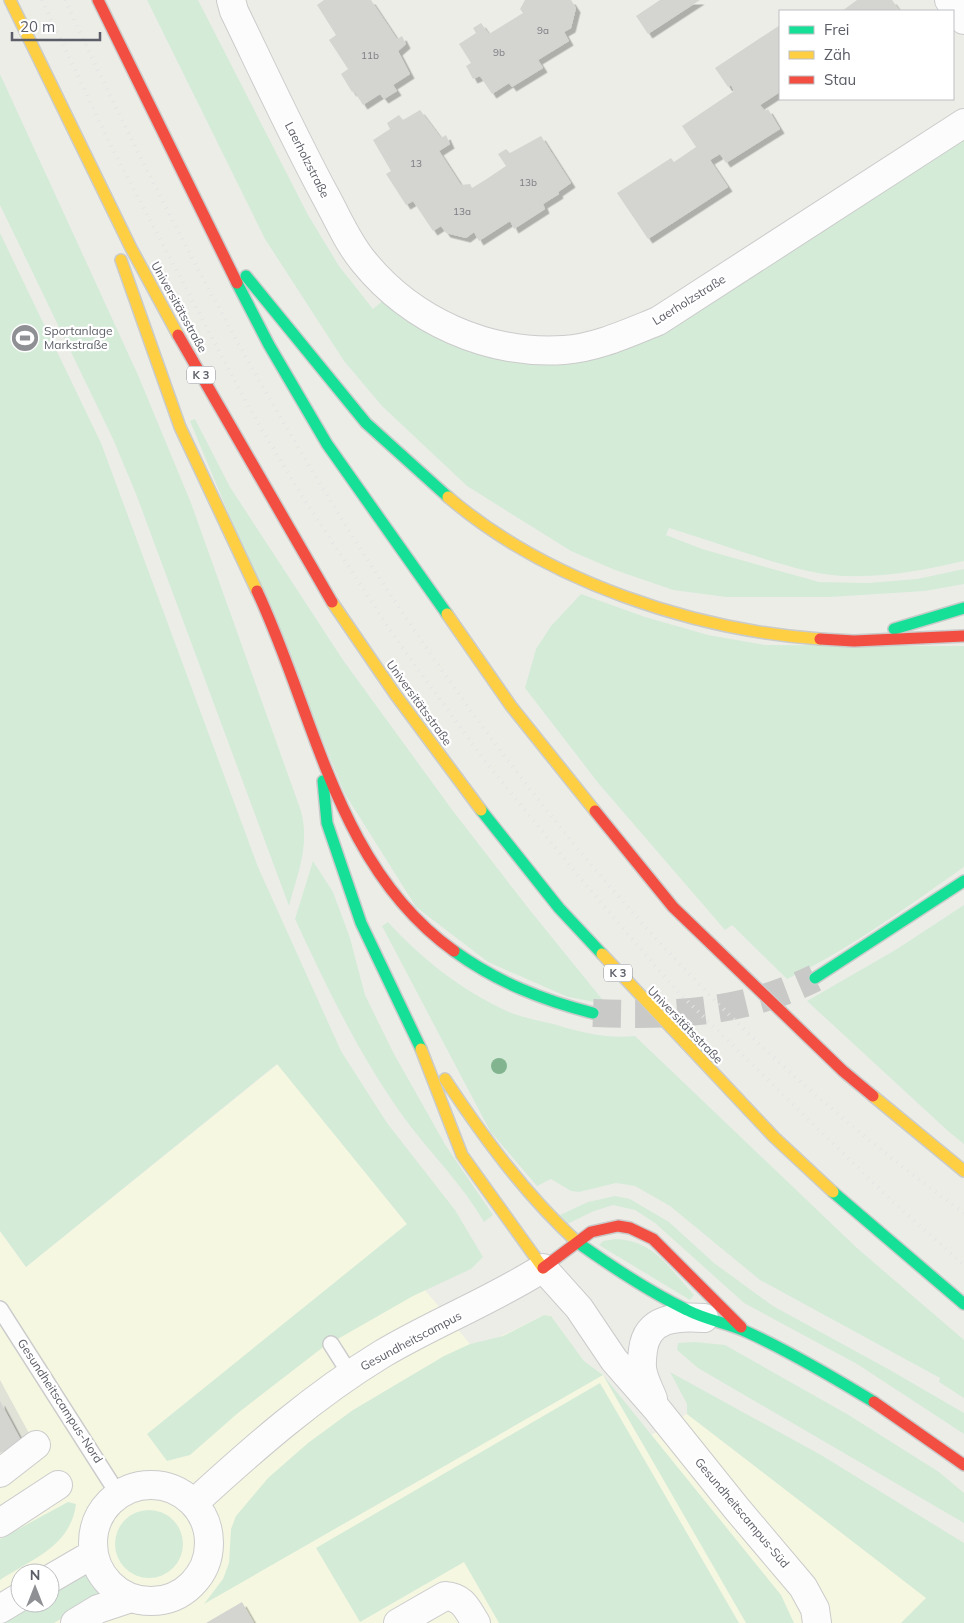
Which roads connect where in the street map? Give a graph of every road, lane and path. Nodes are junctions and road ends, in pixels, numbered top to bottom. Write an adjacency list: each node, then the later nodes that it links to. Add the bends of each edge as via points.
1 (10, 0): 7 (main road, Universitätsstraße / K 3)
2 (98, 0): 8 (main road)
3 (231, 0): 6 (street, Laerholzstraße, via 306,160 362,261 410,305 451,330 481,342 520,349 565,350 611,340 658,321 736,260)
4 (949, 0): 5 (street)
5 (964, 20)
6 (964, 123)
7 (84, 153): 12 (main road, via 180,426 269,618); 20 (main road, Universitätsstraße / K 3, via 168,317 327,594 395,694 482,812 579,929 774,1137 860,1217)
8 (210, 232): 11 (main road, via 366,423 450,499 503,538 563,572 644,604 743,630); 17 (main road, via 269,345 327,444 511,706 673,907 843,1071)
9 (964, 608): 11 (main road)
10 (964, 636): 11 (main road)
11 (854, 641)
12 (320, 750): 15 (main road, via 346,816 375,868 407,910 440,942 481,970 526,992 568,1008); 16 (main road, via 327,823 338,859 361,923)
13 (964, 881): 14 (main road)
14 (815, 978)
15 (593, 1013)
16 (414, 1032): 18 (main road, via 518,1182 534,1202); 19 (main road, via 462,1155)
17 (964, 1171)
18 (577, 1242): 19 (main road); 22 (main road, via 621,1273); 23 (main road, via 591,1232 618,1226 642,1232 666,1251)
19 (543, 1268): 25 (street, Gesundheitscampus); 26 (street, Gesundheitscampus-Süd, via 579,1308 614,1360)
20 (964, 1304)
21 (0, 1309): 31 (lane, Gesundheitscampus-Nord)
22 (704, 1318): 23 (main road); 26 (street, Gesundheitscampus-Süd, via 679,1316 664,1320 648,1333 642,1373)
23 (745, 1331): 28 (main road, via 883,1408)
24 (331, 1344): 25 (lane)
25 (350, 1374): 32 (street, Gesundheitscampus, via 288,1421)
26 (656, 1408): 40 (street, Gesundheitscampus-Süd, via 804,1587 815,1609)
27 (36, 1445): 29 (street)
28 (964, 1465)
29 (0, 1473)
30 (58, 1485): 33 (street)
31 (118, 1494): 32 (street, via 143,1485 161,1485); 34 (street, via 98,1517 92,1535)
32 (194, 1503): 36 (street, via 204,1519 209,1538 208,1557 200,1575 187,1590 170,1599 150,1602)
33 (0, 1523)
34 (93, 1554): 35 (street); 36 (street, via 100,1573 113,1588)
35 (60, 1573)
36 (131, 1598): 37 (street, via 98,1608)
37 (75, 1623)
38 (398, 1623): 39 (street, via 445,1596 453,1596 464,1602)
39 (476, 1623)
40 (817, 1623)

